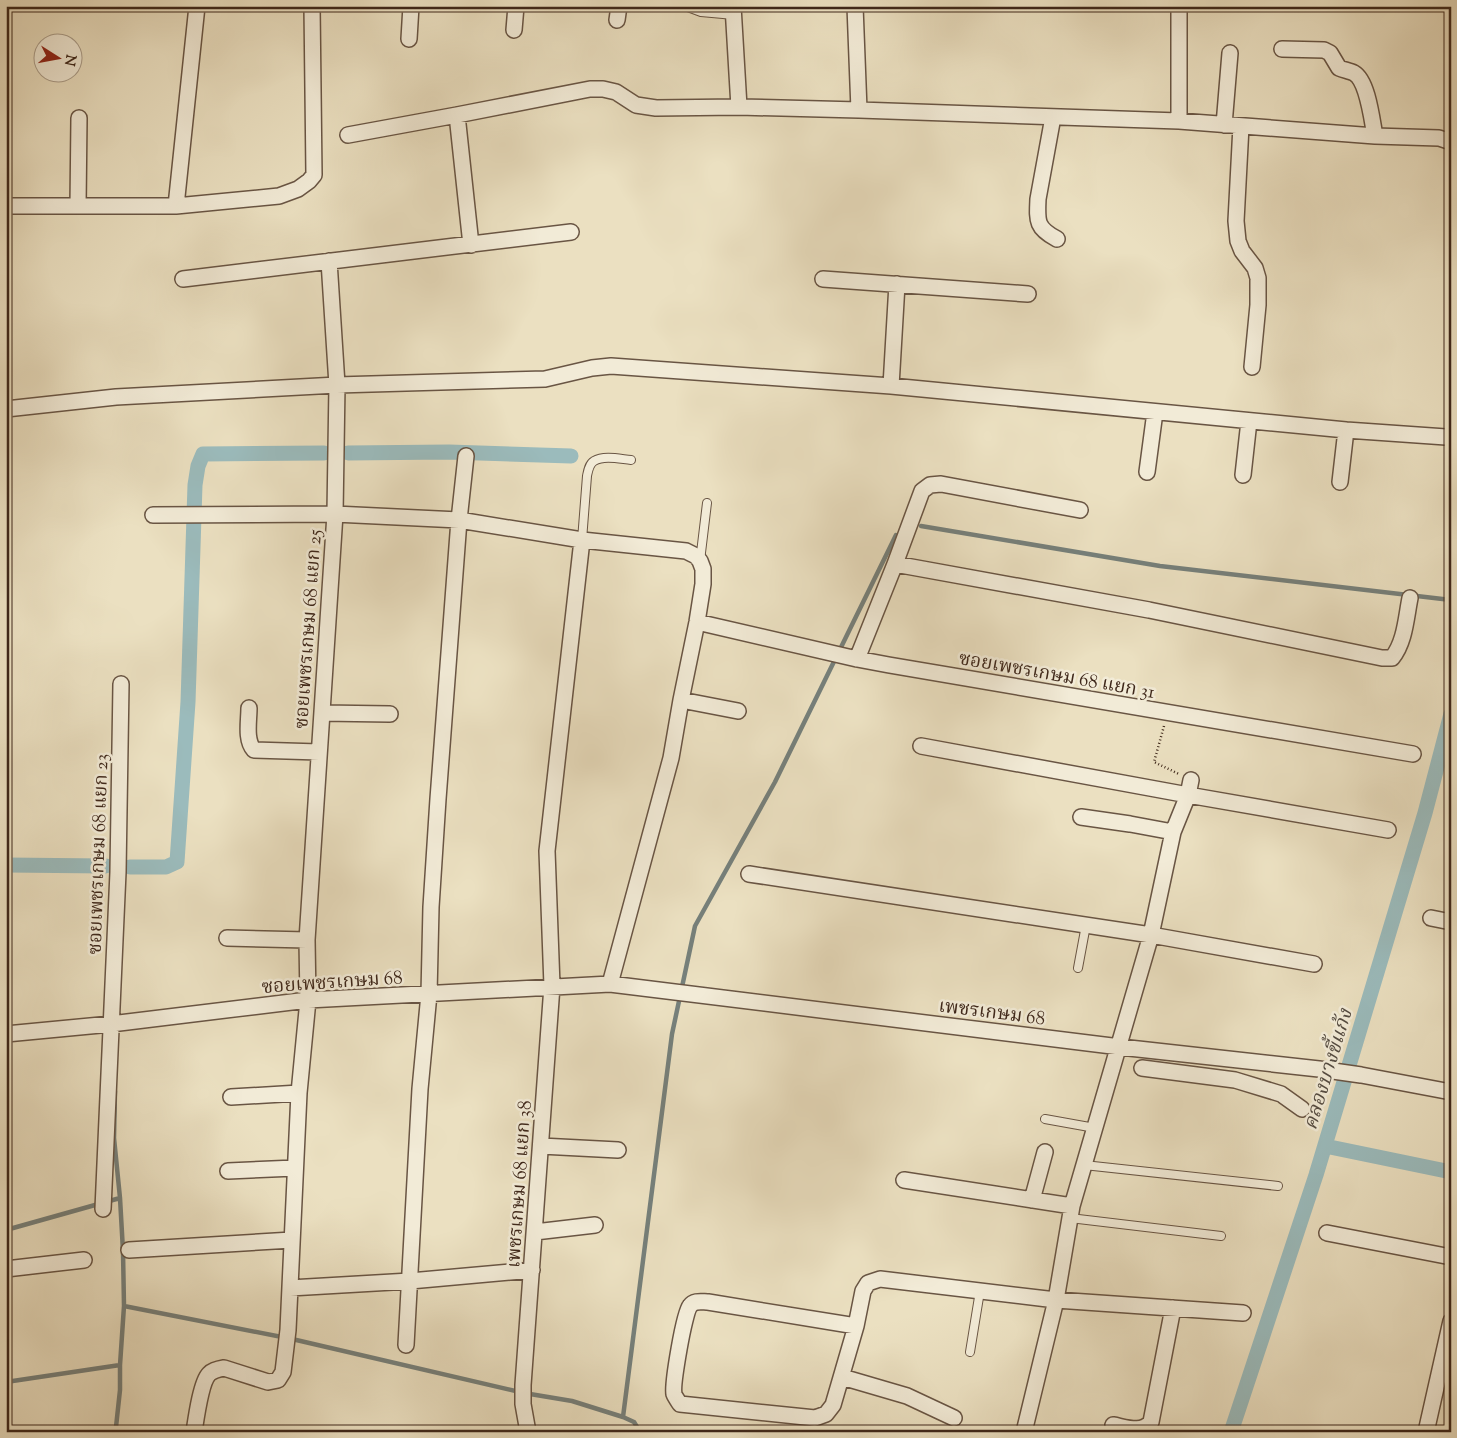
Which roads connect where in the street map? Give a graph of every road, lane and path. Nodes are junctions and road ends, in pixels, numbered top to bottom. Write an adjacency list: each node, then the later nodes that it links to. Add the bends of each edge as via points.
1 (197, 6): 26 (street)
2 (312, 6): 26 (street, via 314,175 298,189 279,196)
3 (411, 6): 10 (street)
4 (516, 6): 9 (street)
5 (684, 6): 8 (lane, via 701,12)
6 (855, 6): 14 (street)
7 (1179, 6): 18 (street)
8 (734, 11): 13 (street)
9 (514, 30)
10 (409, 39)
11 (1282, 49): 22 (street, via 1324,50 1330,53 1339,68 1355,73 1365,89)
12 (1230, 53): 19 (street)
13 (739, 107): 14 (street); 15 (street, via 644,107 616,92 590,89)
14 (859, 110): 16 (street)
15 (457, 115): 21 (street); 29 (street)
16 (1053, 117): 18 (street); 28 (street, via 1037,210 1039,223 1045,232)
17 (79, 118): 25 (street)
18 (1179, 121): 19 (street)
19 (1224, 125): 20 (street)
20 (1241, 126): 22 (street); 35 (street, via 1236,221 1238,241 1258,278)
21 (348, 135)
22 (1375, 136): 23 (street, via 1439,138)
23 (1451, 142)
24 (6, 206): 25 (street)
25 (78, 206): 26 (street)
26 (176, 206)
27 (571, 232): 29 (street)
28 (1057, 239)
29 (471, 245): 30 (street)
30 (329, 261): 31 (street); 36 (street, ซอยเพชรเกษม 68 แยก 25)
31 (183, 279)
32 (823, 279): 33 (street)
33 (897, 284): 34 (street); 37 (street)
34 (1028, 294)
35 (1252, 367)
36 (337, 385): 37 (street, via 545,379 611,366); 38 (street, via 116,397); 50 (street, ซอยเพชรเกษม 68 แยก 25)
37 (891, 386): 39 (street)
38 (6, 409)
39 (1155, 412): 40 (street); 45 (street)
40 (1249, 421): 41 (street); 46 (street)
41 (1346, 430): 42 (street); 47 (street)
42 (1446, 437)
43 (466, 456): 52 (street)
44 (631, 460): 53 (lane, via 605,458 594,461 590,466)
45 (1146, 472)
46 (1243, 475)
47 (1340, 482)
48 (707, 503): 54 (lane)
49 (1080, 510): 55 (street, via 940,484 930,485 922,491)
50 (335, 514): 51 (street); 52 (street); 63 (street, ซอยเพชรเกษม 68 แยก 25)
51 (154, 515)
52 (459, 520): 53 (street); 85 (street, via 432,887)
53 (582, 540): 54 (street, via 686,551); 83 (street, เพชรเกษม 68 แยก 38, via 547,851)
54 (700, 561): 57 (street, via 703,584)
55 (895, 564): 56 (street, via 1149,610 1382,658 1392,658 1398,650); 58 (street)
56 (1410, 598)
57 (697, 622): 58 (street, ซอยเพชรเกษม 68 แยก 31); 60 (street)
58 (857, 659): 64 (street, ซอยเพชรเกษม 68 แยก 31)
59 (121, 684): 87 (street, ซอยเพชรเกษม 68 แยก 23, via 118,872)
60 (681, 700): 62 (street); 82 (street, via 671,758)
61 (249, 708): 67 (street, via 248,736 254,750)
62 (738, 711)
63 (322, 713): 65 (street); 67 (street, ซอยเพชรเกษม 68 แยก 25)
64 (1167, 713): 68 (street, ซอยเพชรเกษม 68 แยก 31); 69 (path, via 1154,762)
65 (390, 714)
66 (921, 746): 69 (street)
67 (319, 752): 79 (street, ซอยเพชรเกษม 68 แยก 25)
68 (1413, 754)
69 (1189, 788): 71 (street); 72 (street)
70 (1081, 818): 72 (street)
71 (1388, 830)
72 (1173, 832): 77 (street)
73 (750, 874): 76 (street)
74 (1430, 918): 75 (street)
75 (1451, 922)
76 (1086, 925): 77 (street); 81 (lane)
77 (1152, 935): 80 (street); 89 (street)
78 (227, 938): 79 (street)
79 (307, 940): 86 (street, ซอยเพชรเกษม 68 แยก 25)
80 (1314, 964)
81 (1078, 968)
82 (610, 984): 83 (street, ซอยเพชรเกษม 68); 84 (street, ซอยเพชรเกษม 68)
83 (552, 986): 85 (street, ซอยเพชรเกษม 68); 99 (street, เพชรเกษม 68 แยก 38)
84 (661, 991): 89 (street, เพชรเกษม 68)
85 (429, 994): 86 (street, ซอยเพชรเกษม 68); 120 (street, via 420,1089)
86 (308, 1000): 87 (street, ซอยเพชรเกษม 68); 94 (street, ซอยเพชรเกษม 68 แยก 25)
87 (111, 1024): 88 (street, ซอยเพชรเกษม 68); 108 (street, ซอยเพชรเกษม 68 แยก 23)
88 (6, 1034)
89 (1120, 1047): 90 (street, เพชรเกษม 68); 98 (street)
90 (1240, 1060): 92 (street); 93 (street, เพชรเกษม 68, via 1361,1075)
91 (1142, 1068): 92 (street)
92 (1235, 1080): 96 (street, via 1282,1094)
93 (1451, 1092)
94 (299, 1093): 95 (street); 103 (street, ซอยเพชรเกษม 68 แยก 25)
95 (231, 1097)
96 (1302, 1109)
97 (1045, 1119): 98 (lane)
98 (1095, 1128): 102 (street)
99 (541, 1146): 100 (street); 111 (street, เพชรเกษม 68 แยก 38)
100 (618, 1150)
101 (1045, 1152): 107 (street)
102 (1084, 1165): 106 (lane); 109 (street)
103 (295, 1168): 104 (street); 114 (street, ซอยเพชรเกษม 68 แยก 25)
104 (228, 1171)
105 (904, 1180): 107 (street)
106 (1278, 1186)
107 (1032, 1200): 109 (street)
108 (103, 1209)
109 (1071, 1212): 113 (lane); 123 (street)
110 (596, 1225): 111 (street)
111 (535, 1232): 119 (street, เพชรเกษม 68 แยก 38)
112 (1327, 1233): 116 (street)
113 (1221, 1236)
114 (292, 1240): 115 (street); 121 (street, ซอยเพชรเกษม 68 แยก 25)
115 (129, 1250)
116 (1451, 1258)
117 (84, 1260): 118 (street)
118 (6, 1269)
119 (532, 1270): 120 (street); 134 (street, เพชรเกษม 68 แยก 38, via 523,1385)
120 (410, 1281): 121 (street); 128 (street)
121 (290, 1288): 133 (street, ซอยเพชรเกษม 68 แยก 25, via 283,1372 278,1380 268,1382 224,1368 217,1369 204,1381)
122 (980, 1291): 123 (street); 127 (street, via 874,1281 868,1283 863,1291); 129 (lane)
123 (1056, 1300): 124 (street); 135 (street)
124 (1173, 1308): 125 (street); 132 (street, via 1151,1422 1139,1429)
125 (1243, 1313)
126 (1451, 1321): 136 (street)
127 (856, 1326): 130 (street); 130 (street, via 696,1302 686,1314 674,1393 680,1404 815,1418 826,1414 833,1405)
128 (406, 1345)
129 (970, 1352)
130 (842, 1377): 131 (street, via 907,1396)
131 (954, 1418)
132 (1113, 1425)
133 (194, 1432)
134 (528, 1432)
135 (1024, 1432)
136 (1426, 1432)

